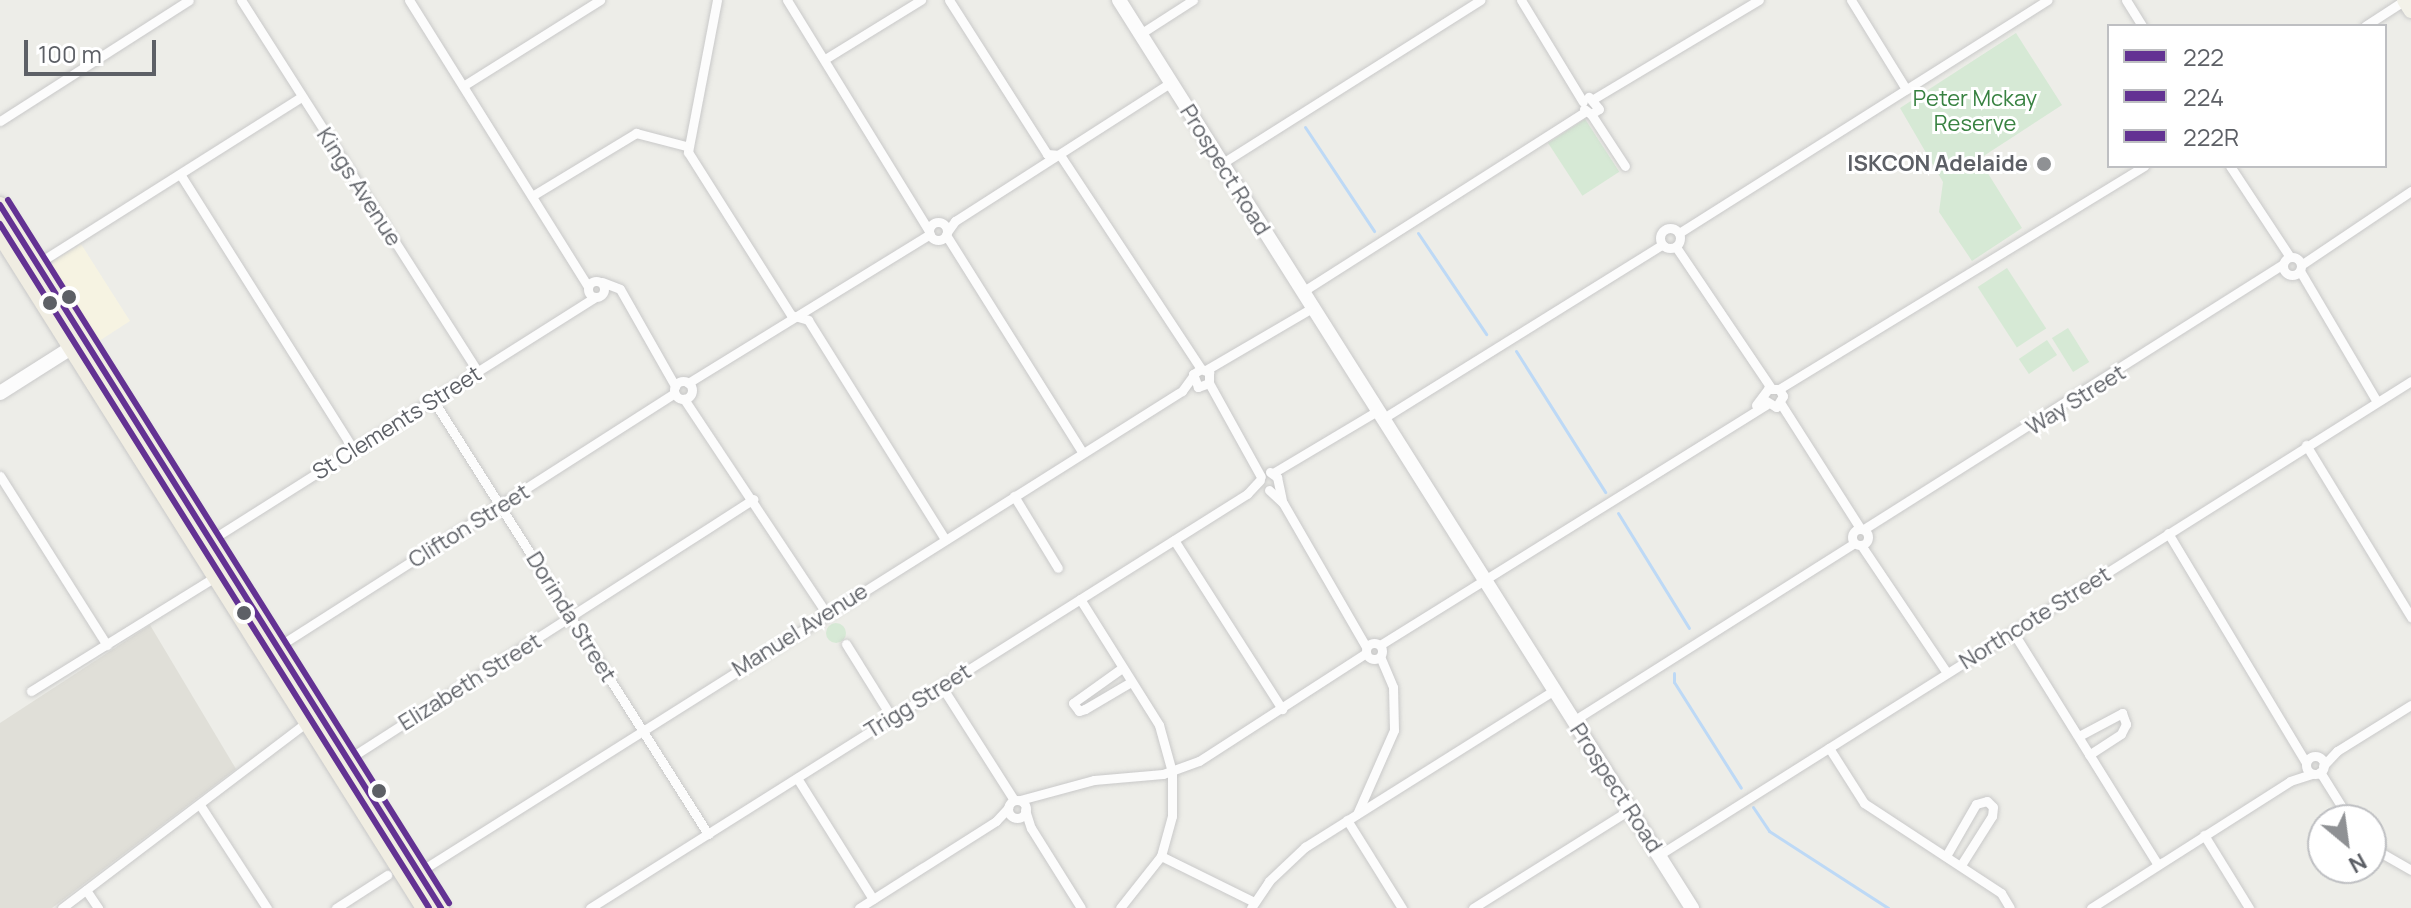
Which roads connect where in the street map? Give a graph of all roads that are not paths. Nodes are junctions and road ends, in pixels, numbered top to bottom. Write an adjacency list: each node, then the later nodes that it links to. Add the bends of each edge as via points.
1 (189, 0): 28 (street)
2 (241, 0): 26 (street, Kings Avenue)
3 (409, 0): 24 (street)
4 (600, 0): 24 (street)
5 (717, 0): 29 (street)
6 (787, 0): 22 (street)
7 (921, 0): 22 (street)
8 (949, 0): 30 (street, via 1047,154)
9 (1119, 0): 21 (main road, Prospect Road)
10 (1193, 0): 21 (street)
11 (1480, 0): 31 (street)
12 (1521, 0): 27 (street)
13 (1759, 0): 27 (street)
14 (1851, 0): 25 (street)
15 (2047, 0): 25 (street)
16 (2126, 0): 19 (street)
17 (2404, 0): 18 (main road); 20 (street)
18 (2411, 11)
19 (2141, 24)
20 (2368, 24)
21 (1140, 34): 23 (main road, Prospect Road)
22 (825, 59): 39 (street)
23 (1170, 83): 30 (street, Clifton Street); 31 (main road, Prospect Road)
24 (463, 86): 37 (street)
25 (1906, 89): 40 (street)
26 (301, 97): 35 (street); 51 (street, Kings Avenue)
27 (1590, 105): 32 (street); 47 (street)
28 (0, 121)
29 (686, 146): 37 (street, via 636,133); 49 (street, via 791,315)
30 (1060, 155): 39 (street, Clifton Street); 52 (street)
31 (1221, 164): 47 (main road, Prospect Road)
32 (1625, 166)
33 (2141, 168): 56 (street)
34 (2231, 168): 44 (street)
35 (180, 174): 45 (street); 61 (street)
36 (2411, 191): 44 (street, Way Street)
37 (532, 196): 46 (street)
38 (0, 205): 45 (highway)
39 (938, 232): 49 (street, Clifton Street); 62 (street)
40 (1679, 233): 42 (street, Trigg Street, via 1665,230); 43 (street)
41 (0, 235): 45 (highway)
42 (1662, 245): 43 (street); 59 (street, Trigg Street)
43 (1676, 247): 56 (street)
44 (2292, 265): 58 (street); 69 (street, Way Street)
45 (31, 269): 50 (highway)
46 (596, 288): 51 (street, St Clements Street, via 581,306); 54 (street, via 622,294)
47 (1302, 292): 48 (main road, Prospect Road)
48 (1312, 308): 52 (street, Manuel Avenue); 59 (main road, Prospect Road, via 1348,357)
49 (802, 317): 54 (street, Clifton Street); 70 (street)
50 (78, 344): 55 (main road); 71 (highway); 74 (highway)
51 (478, 372): 57 (street, St Clements Street)
52 (1202, 378): 62 (street, Manuel Avenue); 64 (street)
53 (2411, 381): 58 (street, Northcote Street)
54 (683, 391): 66 (street); 67 (street, Clifton Street)
55 (0, 393)
56 (1773, 397): 69 (street); 75 (street)
57 (433, 400): 61 (street, St Clements Street); 67 (street, Dorinda Street)
58 (2376, 400): 60 (street, Northcote Street)
59 (1380, 415): 64 (street, Trigg Street); 75 (main road, Prospect Road)
60 (2306, 445): 68 (street, Northcote Street); 78 (street)
61 (354, 450): 71 (street, St Clements Street)
62 (1083, 453): 65 (street, Manuel Avenue)
63 (0, 476): 82 (street)
64 (1269, 481): 72 (street, Trigg Street); 83 (street)
65 (1014, 496): 70 (street, Manuel Avenue); 73 (street)
66 (753, 499): 77 (street); 79 (street, Elizabeth Street)
67 (501, 506): 79 (street, Dorinda Street); 84 (street, Clifton Street)
68 (2168, 533): 80 (street, Northcote Street); 101 (street)
69 (1860, 537): 86 (street); 94 (street, Way Street)
70 (945, 539): 77 (street, Manuel Avenue)
71 (211, 540): 74 (highway)
72 (1174, 540): 76 (street, Trigg Street); 92 (street)
73 (1058, 568)
74 (222, 573): 82 (street); 84 (highway)
75 (1489, 587): 83 (street); 89 (main road, Prospect Road)
76 (1080, 599): 85 (street); 88 (street, Trigg Street)
77 (826, 613): 96 (street, Manuel Avenue)
78 (2411, 617)
79 (572, 619): 96 (street, Dorinda Street); 100 (street, Elizabeth Street)
80 (2013, 632): 86 (street, Northcote Street); 97 (street)
81 (846, 644): 93 (street)
82 (107, 645): 90 (street)
83 (1374, 651): 92 (street); 108 (street, via 1393,687 1394,730)
84 (270, 652): 95 (highway); 100 (highway)
85 (1122, 668): 87 (street); 87 (street, via 1073,703 1079,711 1085,709)
86 (1947, 673): 98 (street, Northcote Street)
87 (1131, 682): 102 (street, via 1159,725)
88 (942, 687): 93 (street, Trigg Street); 106 (street)
89 (1554, 690): 94 (main road, Prospect Road); 108 (street)
90 (31, 691)
91 (2411, 705): 101 (street)
92 (1282, 709): 102 (street)
93 (892, 718): 103 (street, Trigg Street)
94 (1573, 721): 107 (main road, Prospect Road)
95 (307, 722): 105 (street); 118 (highway)
96 (643, 731): 110 (street, Dorinda Street); 120 (street, Manuel Avenue)
97 (2079, 736): 99 (street); 99 (street, via 2122,713 2126,724 2121,734)
98 (1829, 748): 112 (street, Northcote Street); 114 (street, via 1864,803)
99 (2089, 755): 117 (street)
100 (347, 760): 120 (highway)
101 (2315, 765): 104 (street); 111 (street)
102 (1172, 772): 106 (street, via 1094,780 1038,795); 113 (street, via 1172,816)
103 (797, 778): 110 (street, Trigg Street); 122 (street)
104 (2340, 804)
105 (200, 805): 121 (street); 126 (street)
106 (1016, 808): 122 (street); 132 (street)
107 (1629, 810): 112 (main road, Prospect Road); 135 (street)
108 (1357, 814): 109 (street)
109 (1347, 820): 123 (street, via 1305,847); 134 (street)
110 (708, 834): 130 (street, Trigg Street)
111 (2204, 835): 117 (street); 139 (street)
112 (1659, 855): 136 (main road, Prospect Road)
113 (1161, 856): 123 (street); 133 (street)
114 (1946, 856): 116 (street); 116 (street, via 1976,804 1987,801 1992,816)
115 (2387, 856): 119 (street)
116 (1961, 865): 137 (street, via 2001,893)
117 (2158, 865): 138 (street)
118 (390, 867): 120 (highway); 127 (street)
119 (2411, 870)
120 (410, 876): 128 (highway); 129 (highway)
121 (86, 890): 124 (street); 125 (street)
122 (873, 899): 131 (street)
123 (1252, 905)
124 (62, 908)
125 (98, 908)
126 (267, 908)
127 (336, 908)
128 (424, 908)
129 (441, 908)
130 (590, 908)
131 (859, 908)
132 (1081, 908)
133 (1120, 908)
134 (1402, 908)
135 (1473, 908)
136 (1692, 908)
137 (2010, 908)
138 (2091, 908)
139 (2249, 908)

